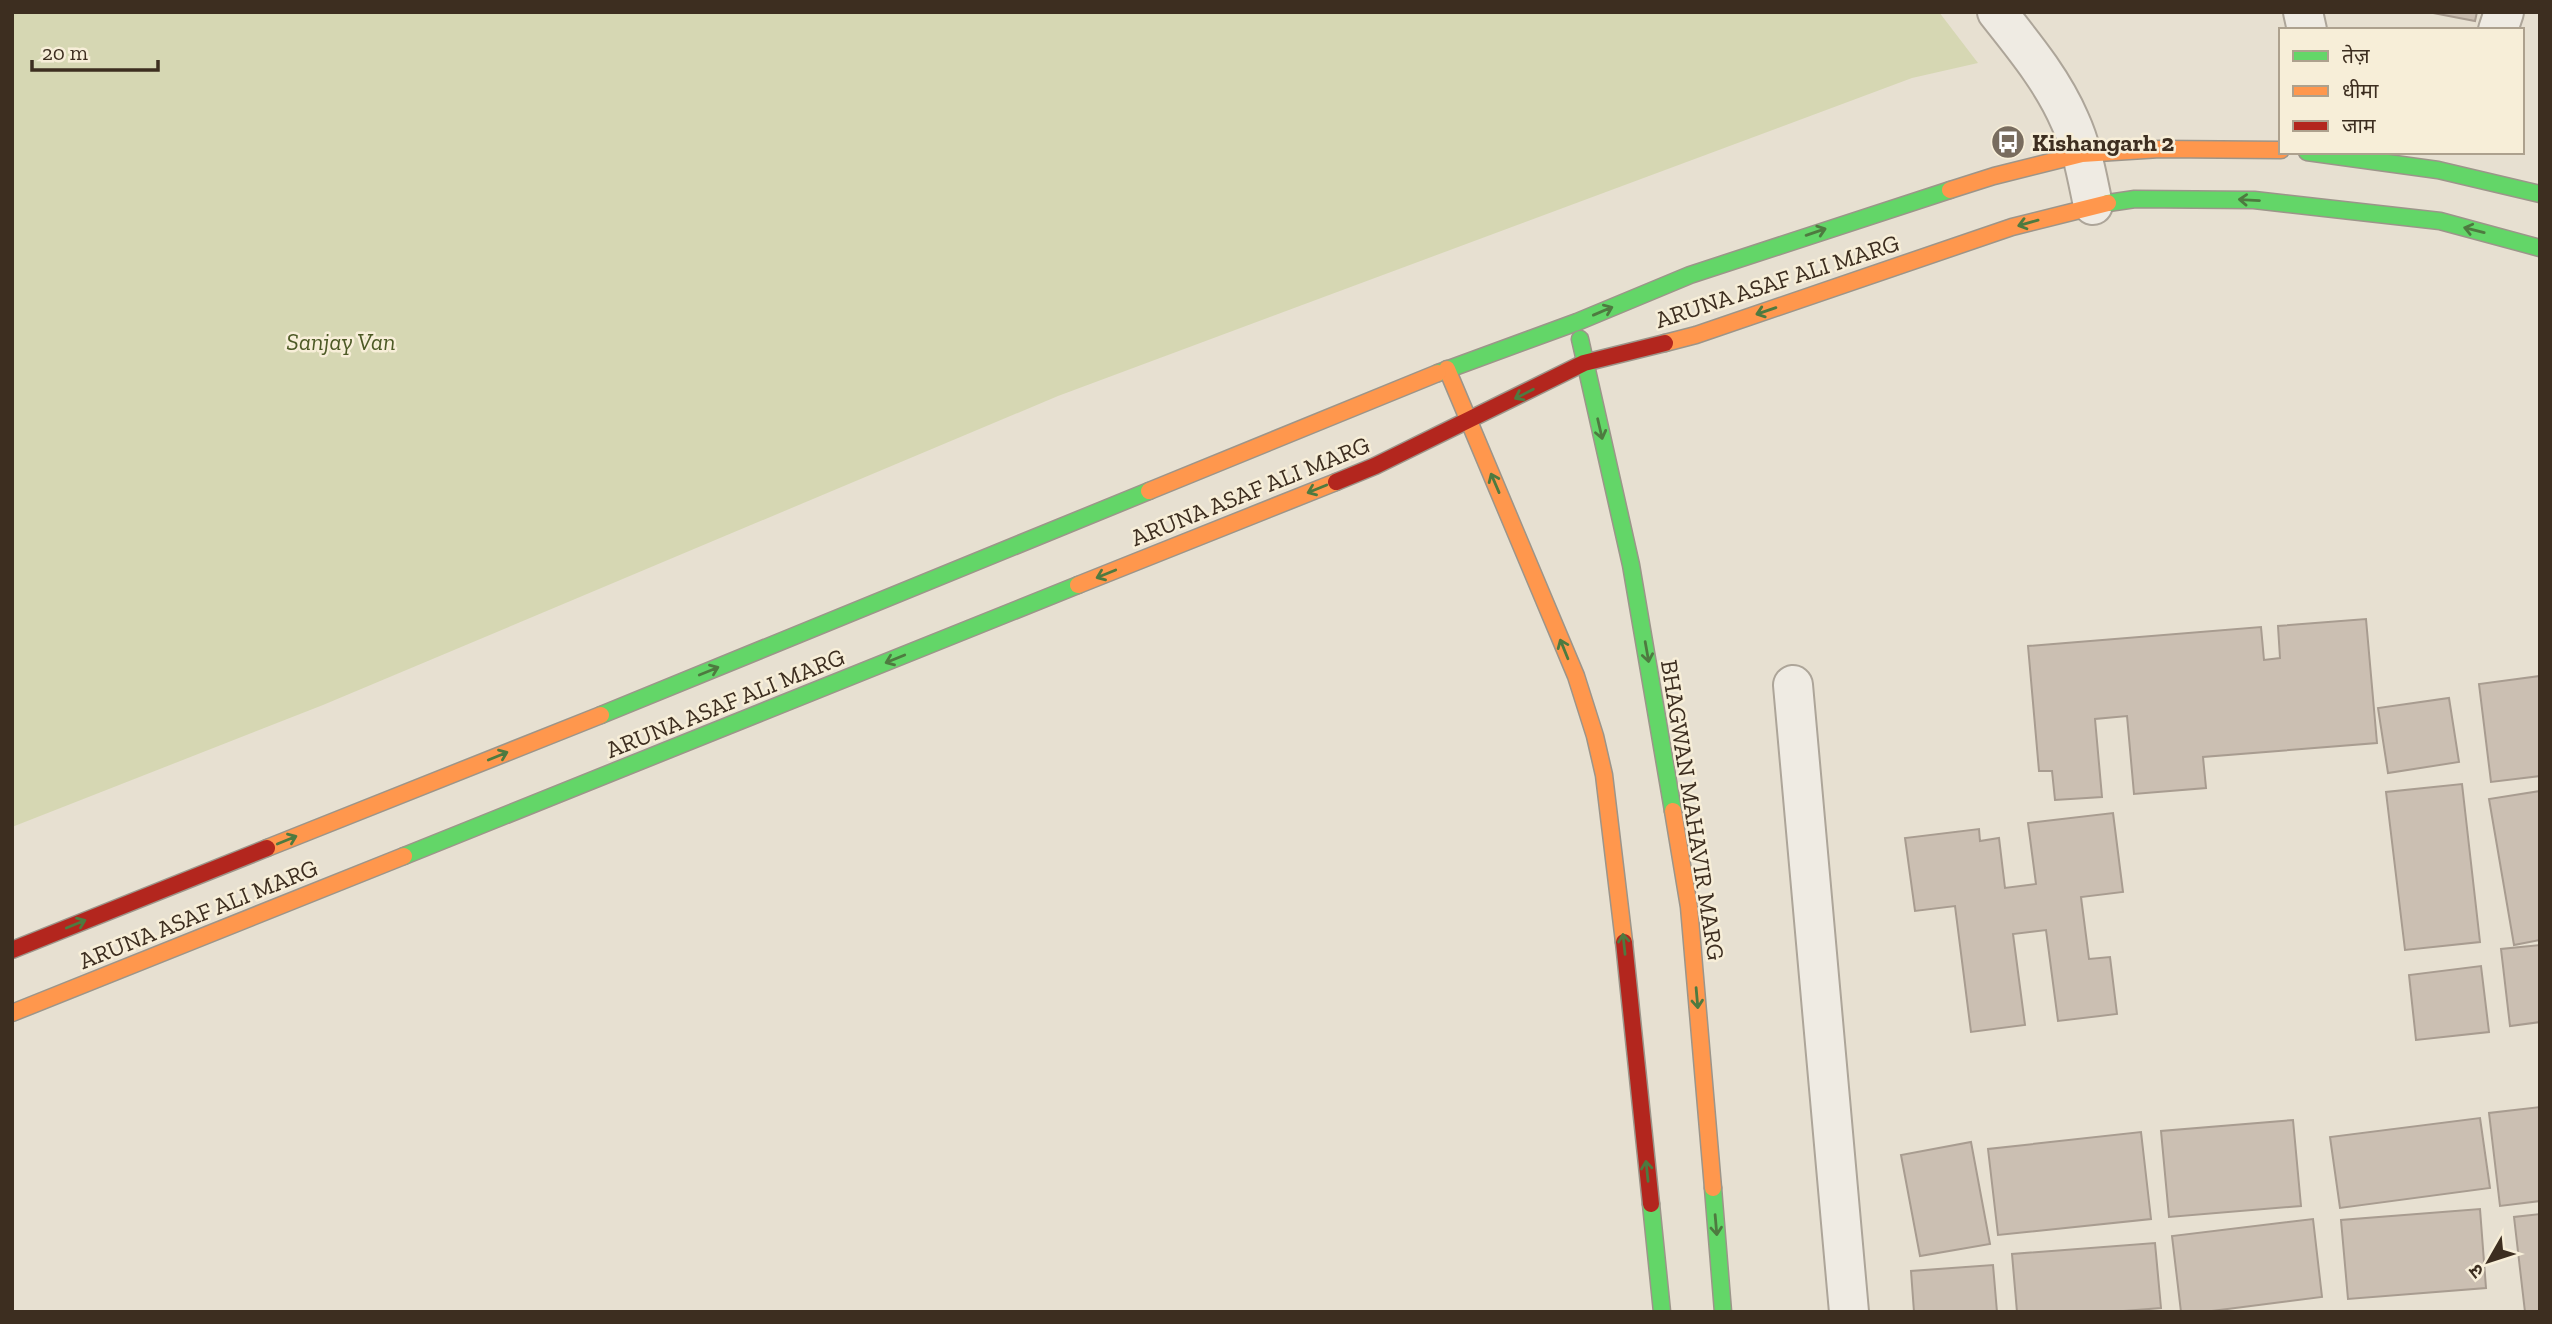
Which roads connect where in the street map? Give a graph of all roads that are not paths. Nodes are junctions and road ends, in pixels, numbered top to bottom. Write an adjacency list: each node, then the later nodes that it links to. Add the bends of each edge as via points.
1 (1997, 12): 3 (street, via 2058,96)
2 (2279, 150): 3 (main road, ARUNA ASAF ALI MARG)
3 (2082, 153): 7 (street); 9 (main road, ARUNA ASAF ALI MARG, one-way to 3, via 1690,275 1828,228)
4 (2333, 154): 5 (main road)
5 (2442, 161): 6 (main road)
6 (2540, 194)
7 (2094, 205): 8 (main road, ARUNA ASAF ALI MARG, one-way to 7, via 2440,221 2254,200 2147,199); 10 (main road, ARUNA ASAF ALI MARG, one-way to 10, via 2012,227 1696,335)
8 (2540, 248)
9 (1577, 322): 10 (main road, BHAGWAN MAHAVIR MARG); 11 (main road, ARUNA ASAF ALI MARG)
10 (1584, 363): 12 (main road, ARUNA ASAF ALI MARG, one-way to 12); 17 (main road, BHAGWAN MAHAVIR MARG, one-way to 17, via 1631,565 1689,907)
11 (1447, 369): 12 (main road); 14 (main road, ARUNA ASAF ALI MARG, one-way to 11, via 607,713)
12 (1469, 422): 15 (main road, ARUNA ASAF ALI MARG, one-way to 15, via 1362,471); 16 (main road, one-way to 12, via 1604,775 1576,676)
13 (1793, 685): 18 (street)
14 (12, 950)
15 (12, 1013)
16 (1662, 1312)
17 (1723, 1312)
18 (1849, 1312)

